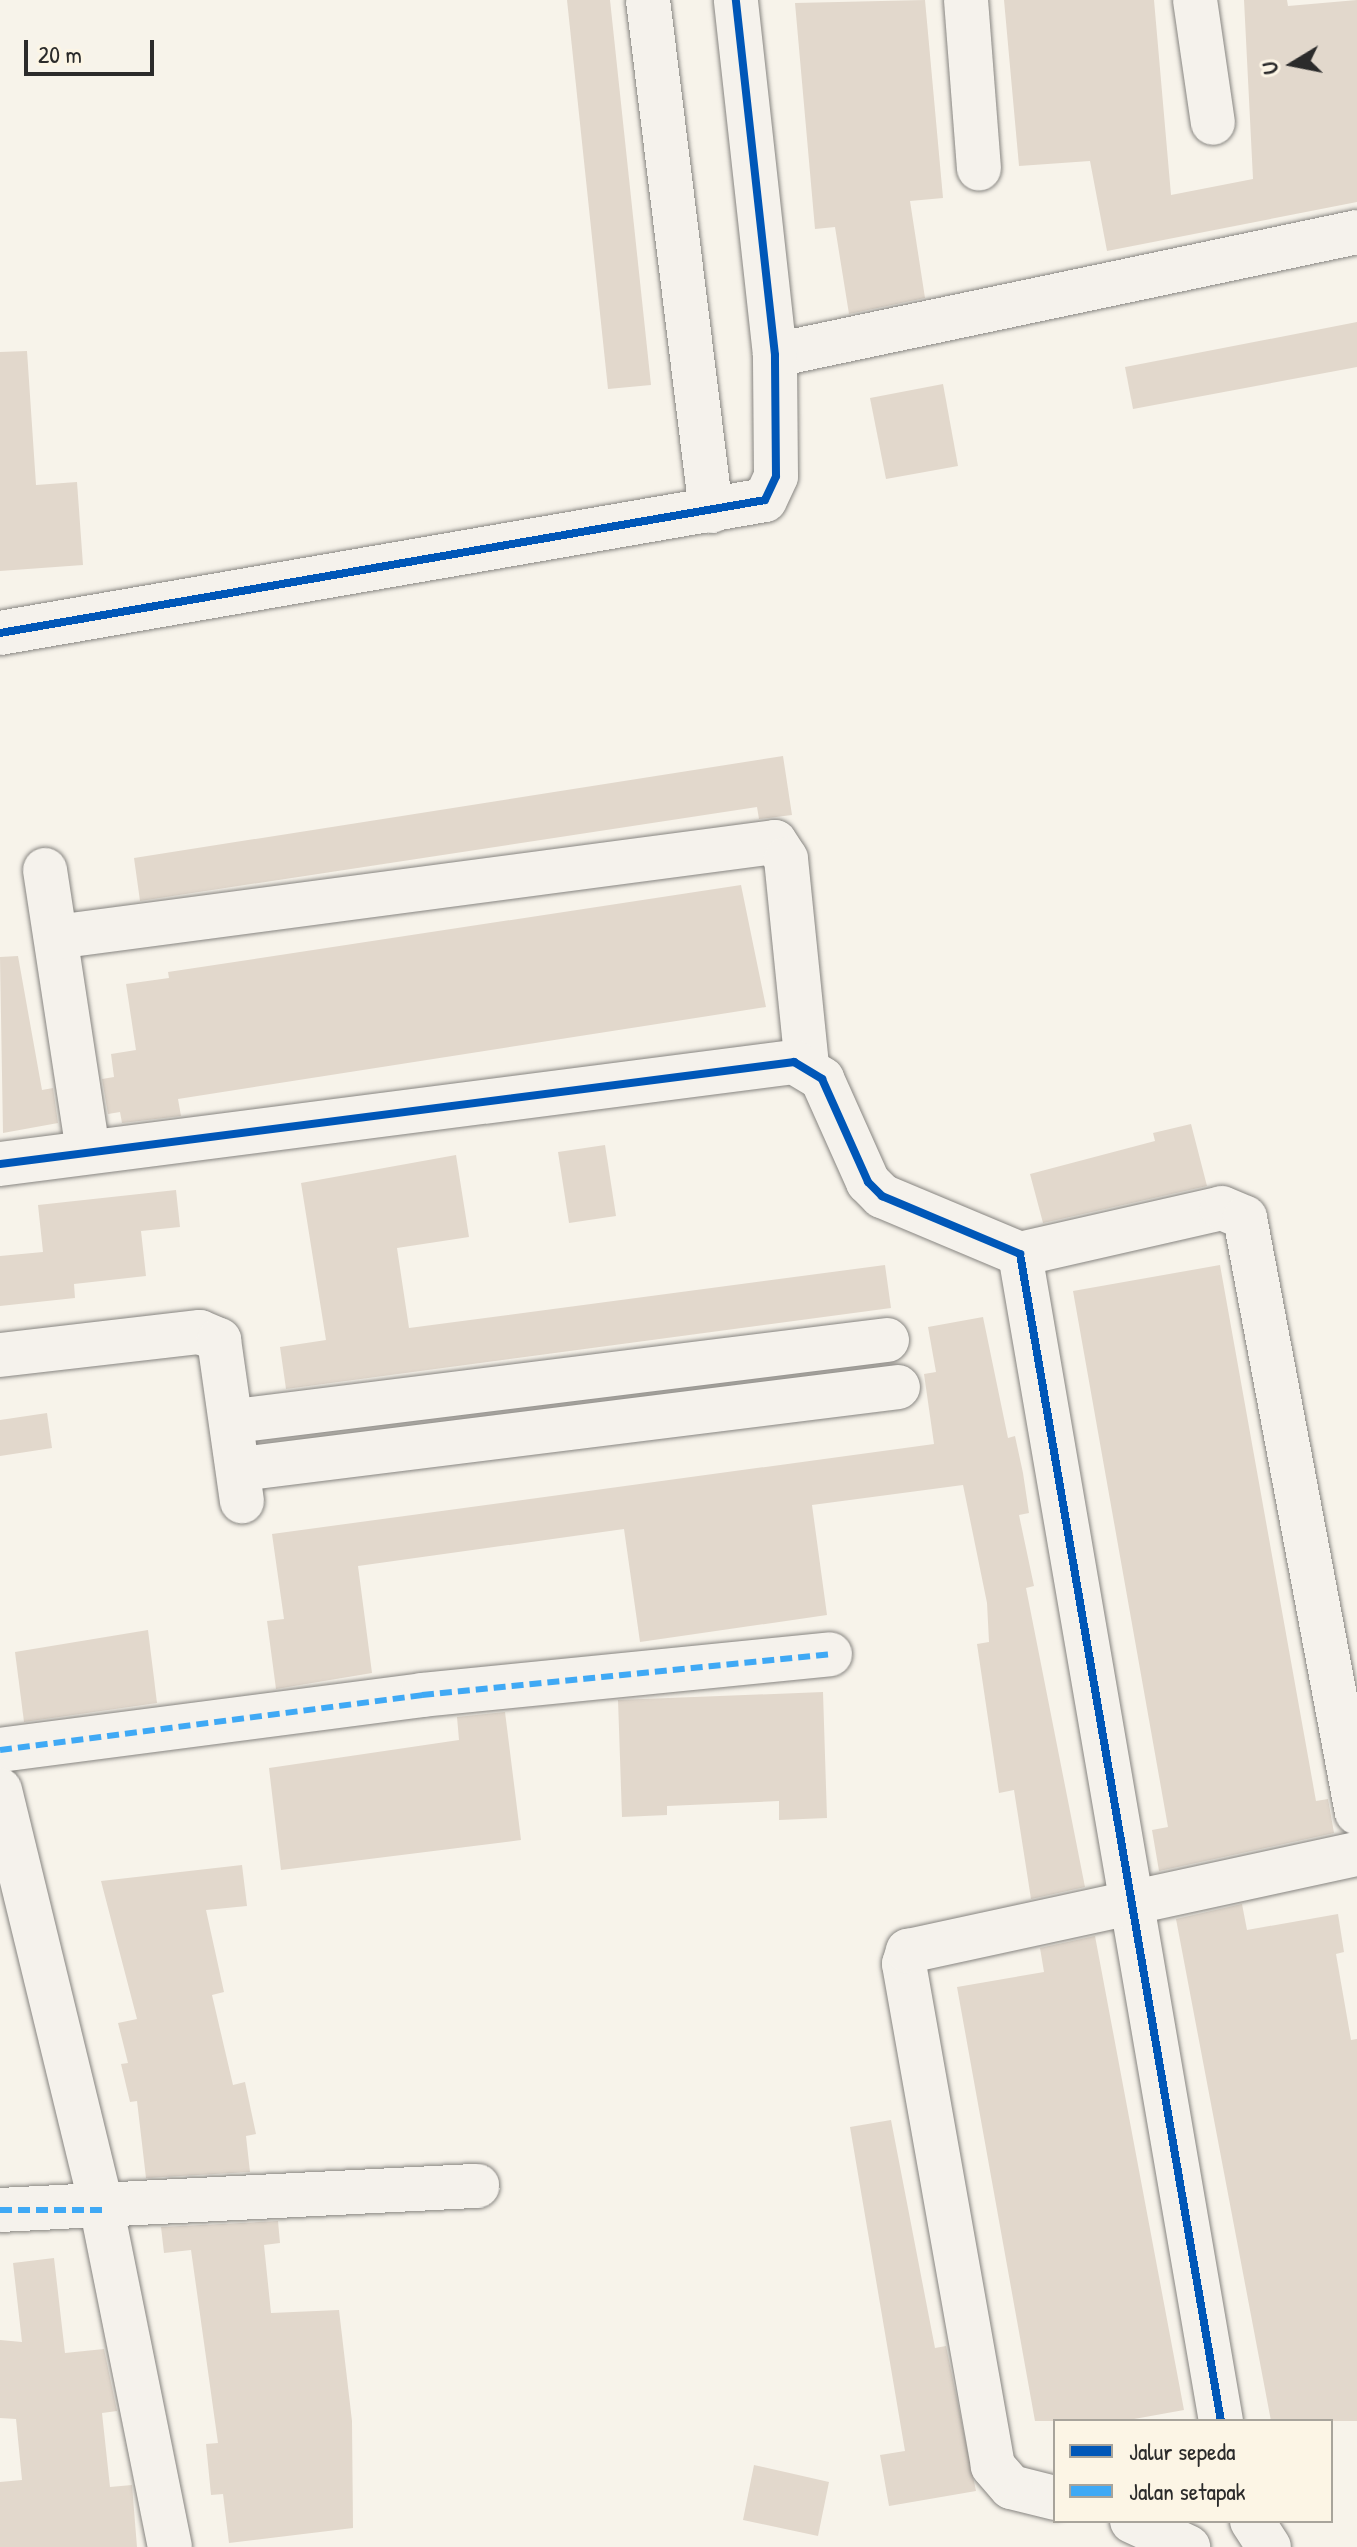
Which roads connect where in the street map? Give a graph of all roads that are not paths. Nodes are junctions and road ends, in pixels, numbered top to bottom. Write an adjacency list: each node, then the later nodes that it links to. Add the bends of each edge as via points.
1 (648, 0): 9 (street)
2 (736, 0): 8 (street)
3 (966, 0): 6 (street)
4 (1195, 0): 5 (street)
5 (1213, 123)
6 (979, 168)
7 (1357, 232): 8 (street)
8 (775, 355): 9 (street, via 773,489 755,503)
9 (711, 511): 10 (street)
10 (0, 633)
11 (45, 870): 12 (street)
12 (56, 937): 13 (street, via 775,842 786,859); 14 (street)
13 (807, 1065): 14 (street, via 783,1062); 16 (street, via 822,1079 868,1182 882,1196)
14 (88, 1151): 15 (street)
15 (0, 1164)
16 (1020, 1254): 24 (street, via 1222,1208 1245,1218); 26 (street)
17 (0, 1355): 20 (street, via 200,1332 219,1340 226,1355)
18 (898, 1387): 19 (street)
19 (852, 1398): 20 (street, via 242,1485); 20 (street, via 867,1344)
20 (235, 1421)
21 (830, 1654): 22 (street, via 422,1695)
22 (0, 1750)
23 (0, 1790): 29 (street)
24 (1357, 1813)
25 (1357, 1854): 26 (street)
26 (1131, 1898): 30 (street); 31 (street, via 919,1947 908,1951 904,1964 993,2466 1011,2487)
27 (477, 2186): 29 (street)
28 (0, 2210): 29 (street)
29 (102, 2210): 34 (street)
30 (1221, 2419)
31 (1053, 2498)
32 (1136, 2523): 35 (street)
33 (1253, 2523): 36 (street)
34 (170, 2547)
35 (1188, 2547)
36 (1269, 2547)

